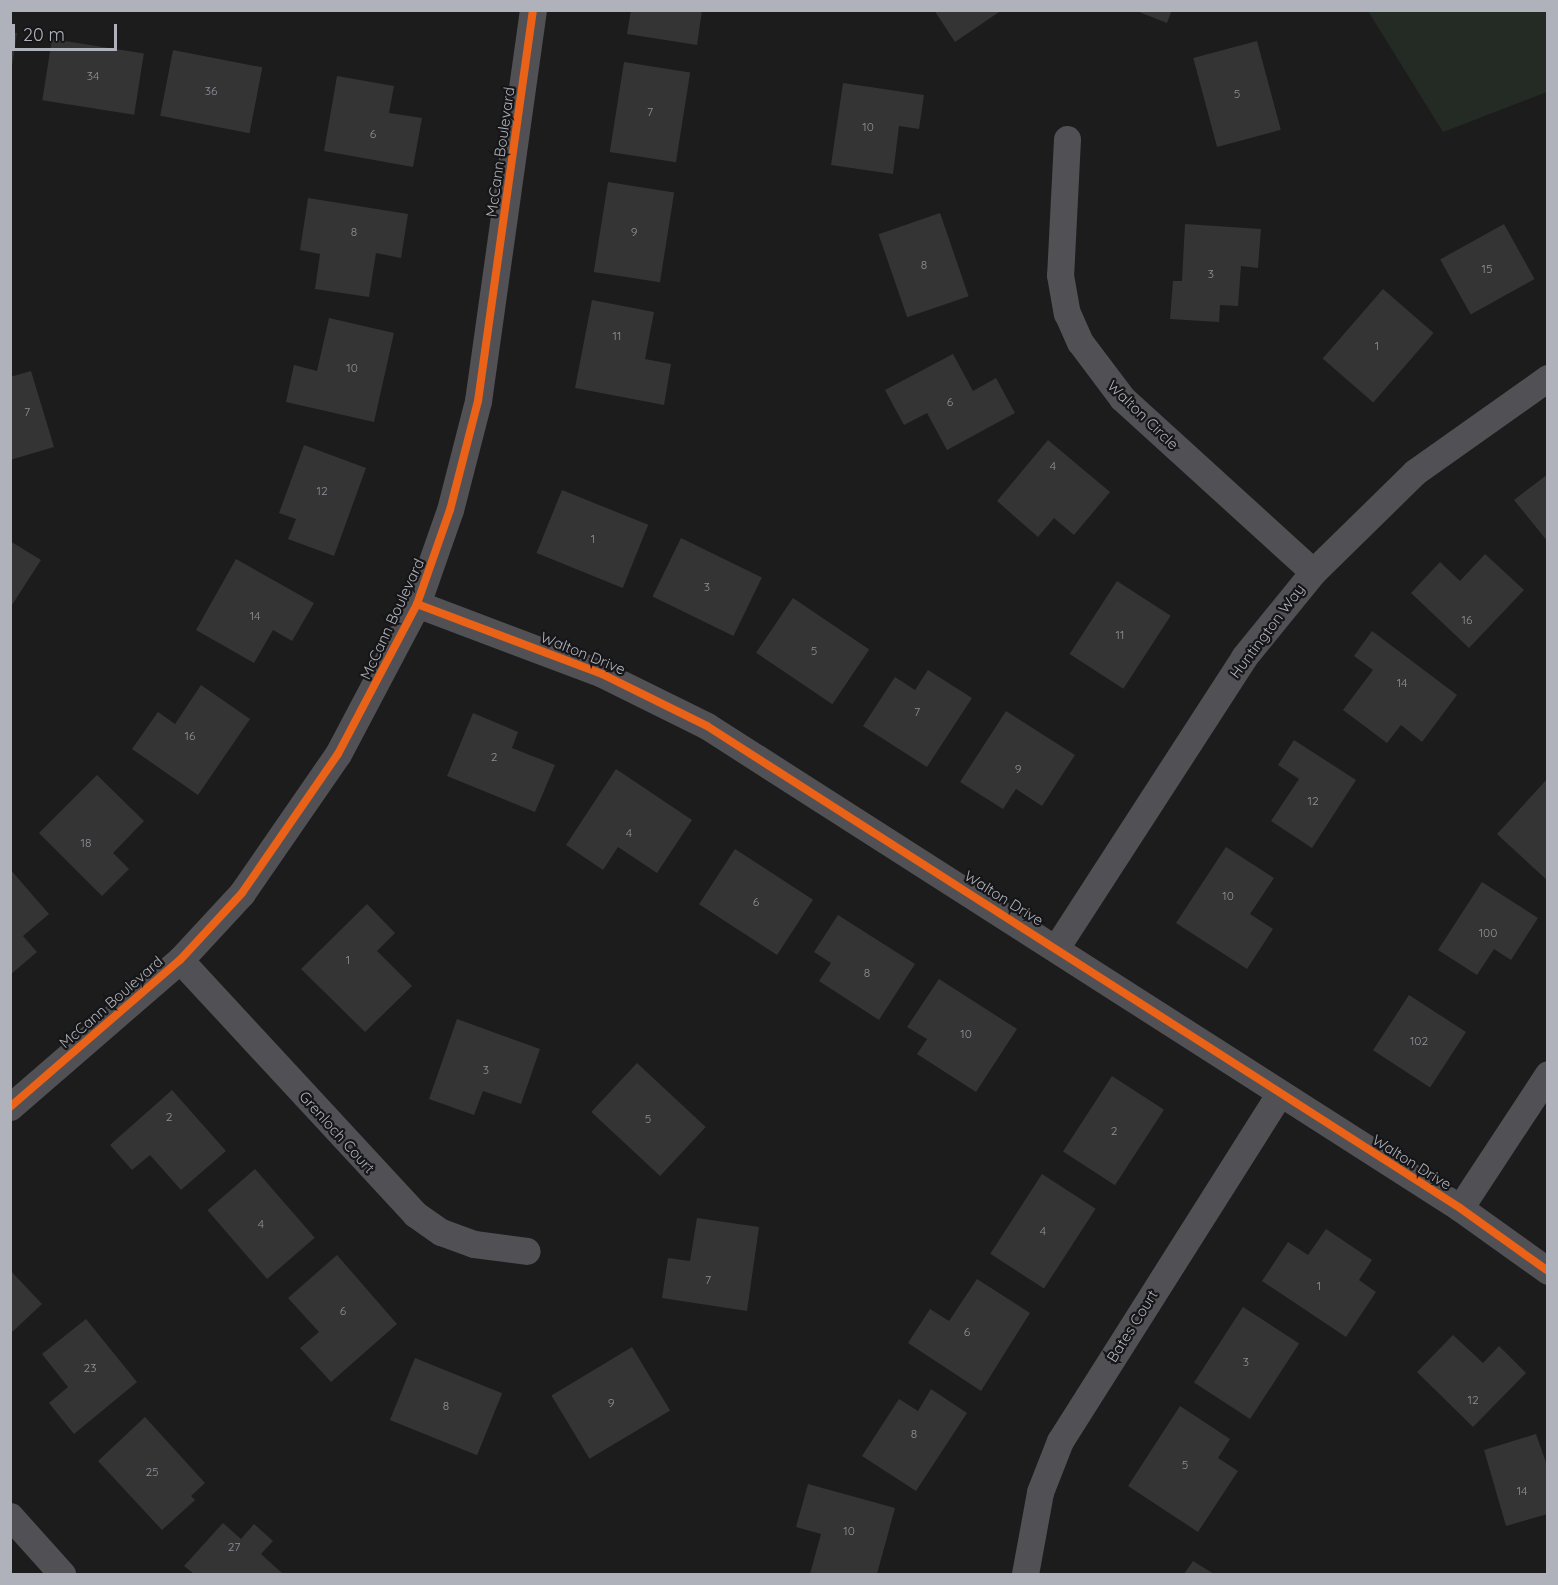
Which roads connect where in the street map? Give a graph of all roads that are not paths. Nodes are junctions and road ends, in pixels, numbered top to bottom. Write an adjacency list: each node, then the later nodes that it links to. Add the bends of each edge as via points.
1 (528, 11): 5 (street, McCann Boulevard, via 484,369 450,510)
2 (1067, 139): 4 (street, Walton Circle, via 1060,275 1067,313 1080,342 1122,398)
3 (1548, 378): 4 (street, Huntington Way, via 1415,472)
4 (1313, 572): 6 (street, Huntington Way, via 1244,657)
5 (417, 604): 6 (street, Walton Drive, via 673,705); 7 (street, McCann Boulevard, via 373,693 304,806 242,892)
6 (1056, 948): 9 (street, Walton Drive)
7 (180, 960): 10 (street, McCann Boulevard); 12 (street, Grenloch Court, via 415,1214 441,1232 474,1244)
8 (1548, 1074): 11 (street)
9 (1279, 1095): 11 (street, Walton Drive); 16 (street, Bates Court, via 1060,1441 1040,1492)
10 (10, 1107)
11 (1460, 1208): 13 (street, Walton Drive)
12 (526, 1251)
13 (1548, 1271)
14 (10, 1516): 15 (street)
15 (62, 1575)
16 (1025, 1575)

